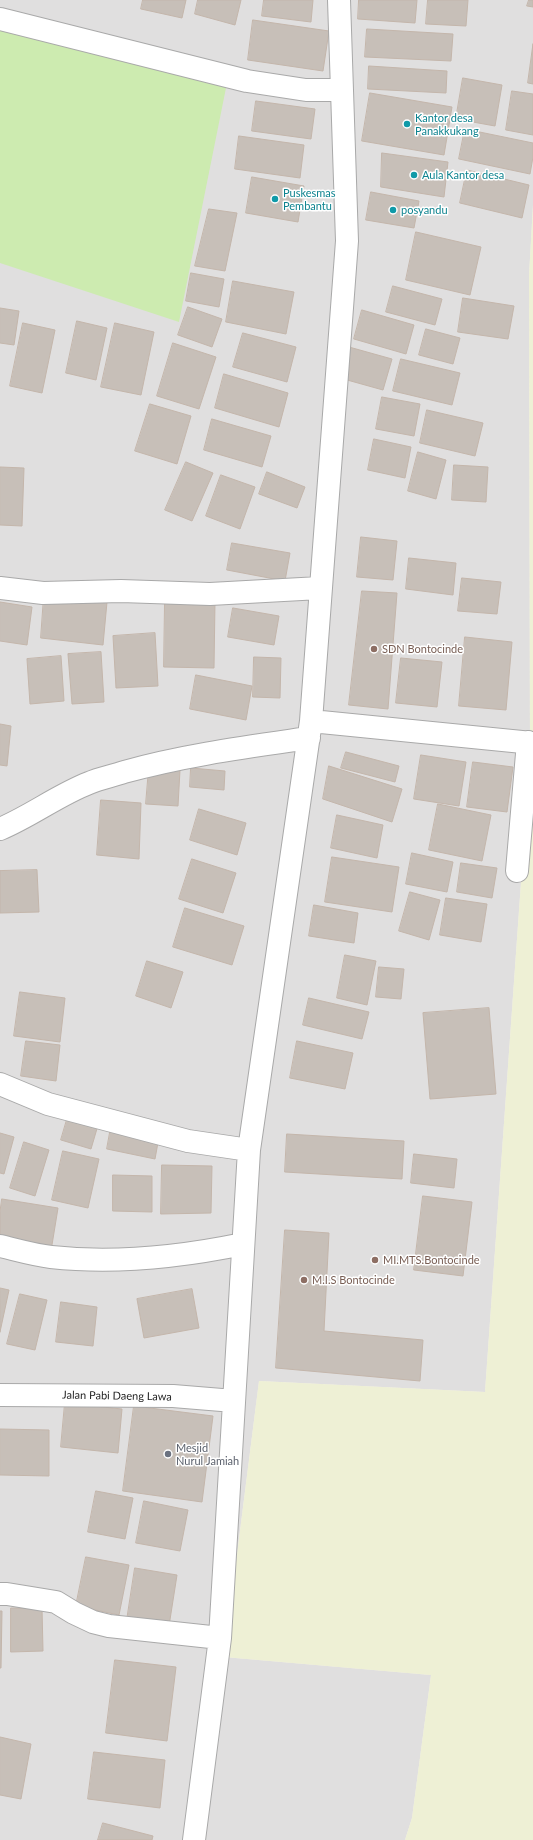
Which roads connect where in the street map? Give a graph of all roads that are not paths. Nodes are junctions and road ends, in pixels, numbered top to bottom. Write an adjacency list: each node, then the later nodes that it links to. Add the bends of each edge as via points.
1 (339, 0): 3 (street)
2 (0, 19): 3 (street, via 247,81 306,90)
3 (342, 90): 5 (street, via 347,241)
4 (0, 588): 5 (street, via 43,593 121,591 210,594)
5 (320, 588): 6 (street)
6 (310, 730): 7 (street); 8 (street, via 153,764 89,783); 11 (street)
7 (531, 743): 9 (street)
8 (0, 829)
9 (517, 871)
10 (0, 1084): 11 (street, via 56,1106 188,1141)
11 (249, 1150): 12 (street)
12 (243, 1244): 13 (street, via 205,1252 148,1258 74,1259); 15 (street)
13 (0, 1246)
14 (0, 1395): 15 (street, Jalan Pabi Daeng Lawa, via 173,1396)
15 (234, 1401): 17 (street)
16 (0, 1594): 17 (street, via 56,1602 93,1622 109,1626)
17 (220, 1638): 18 (street)
18 (194, 1840)

